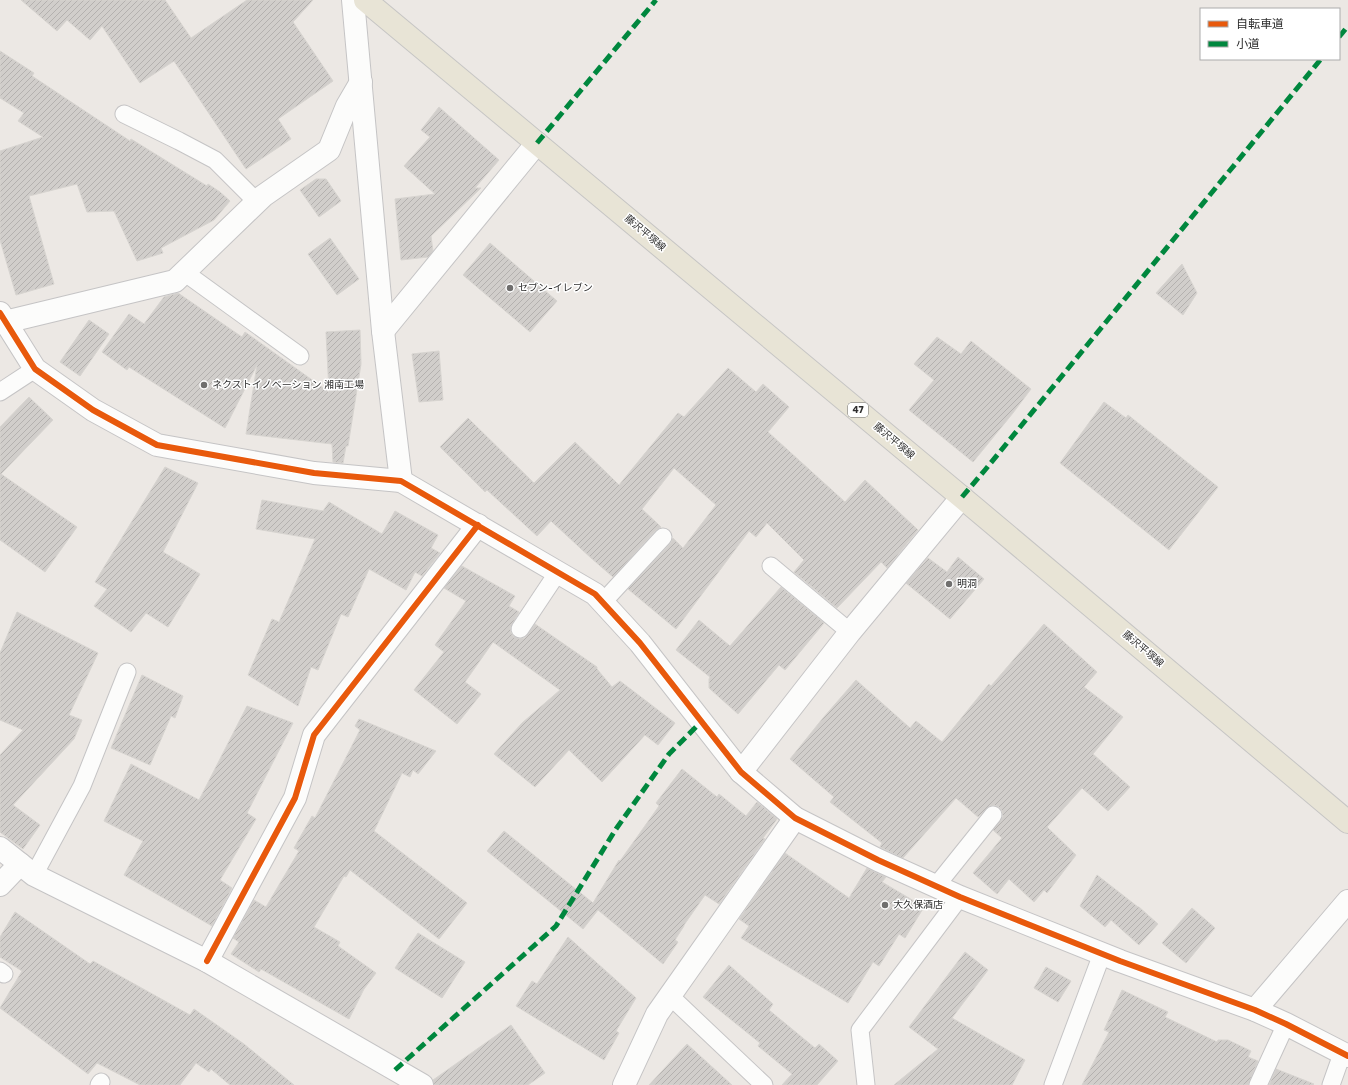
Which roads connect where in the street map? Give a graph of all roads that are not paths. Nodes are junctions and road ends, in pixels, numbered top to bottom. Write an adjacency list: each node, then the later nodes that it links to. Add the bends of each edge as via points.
1 (353, 0): 3 (street)
2 (365, 0): 5 (main road, 藤沢平塚線 / 47)
3 (361, 82): 6 (street, via 347,106 329,150); 9 (street)
4 (124, 114): 6 (lane, via 215,160)
5 (537, 143): 9 (street); 14 (main road, 藤沢平塚線 / 47)
6 (257, 202): 7 (street)
7 (184, 272): 8 (street, via 175,281); 10 (lane)
8 (3, 317): 11 (street)
9 (383, 331): 13 (street)
10 (300, 356)
11 (35, 369): 12 (lane); 13 (street, via 93,410 157,445 314,473)
12 (0, 392)
13 (401, 481): 15 (street)
14 (962, 497): 21 (street); 26 (main road, 藤沢平塚線 / 47)
15 (478, 525): 18 (street); 34 (street, via 314,736 295,798)
16 (663, 537): 19 (lane)
17 (772, 566): 21 (lane)
18 (558, 572): 19 (street, via 595,594); 20 (lane)
19 (603, 602): 23 (street, via 640,643)
20 (520, 629)
21 (850, 632): 23 (street)
22 (127, 672): 28 (lane, via 82,786)
23 (741, 772): 25 (street)
24 (993, 815): 30 (lane)
25 (795, 818): 30 (street); 35 (street)
26 (1348, 822)
27 (0, 848): 28 (street)
28 (27, 869): 29 (street); 34 (street)
29 (0, 885)
30 (936, 886): 31 (street)
31 (960, 897): 33 (street); 42 (lane, via 860,1030)
32 (1348, 901): 36 (street)
33 (1102, 954): 36 (street); 43 (lane)
34 (207, 962): 39 (street)
35 (670, 996): 40 (street, via 657,1014); 41 (lane)
36 (1255, 1010): 37 (street)
37 (1286, 1024): 38 (street); 44 (lane)
38 (1345, 1055): 45 (lane)
39 (422, 1085)
40 (624, 1085)
41 (764, 1085)
42 (866, 1085)
43 (1053, 1085)
44 (1258, 1085)
45 (1331, 1085)

